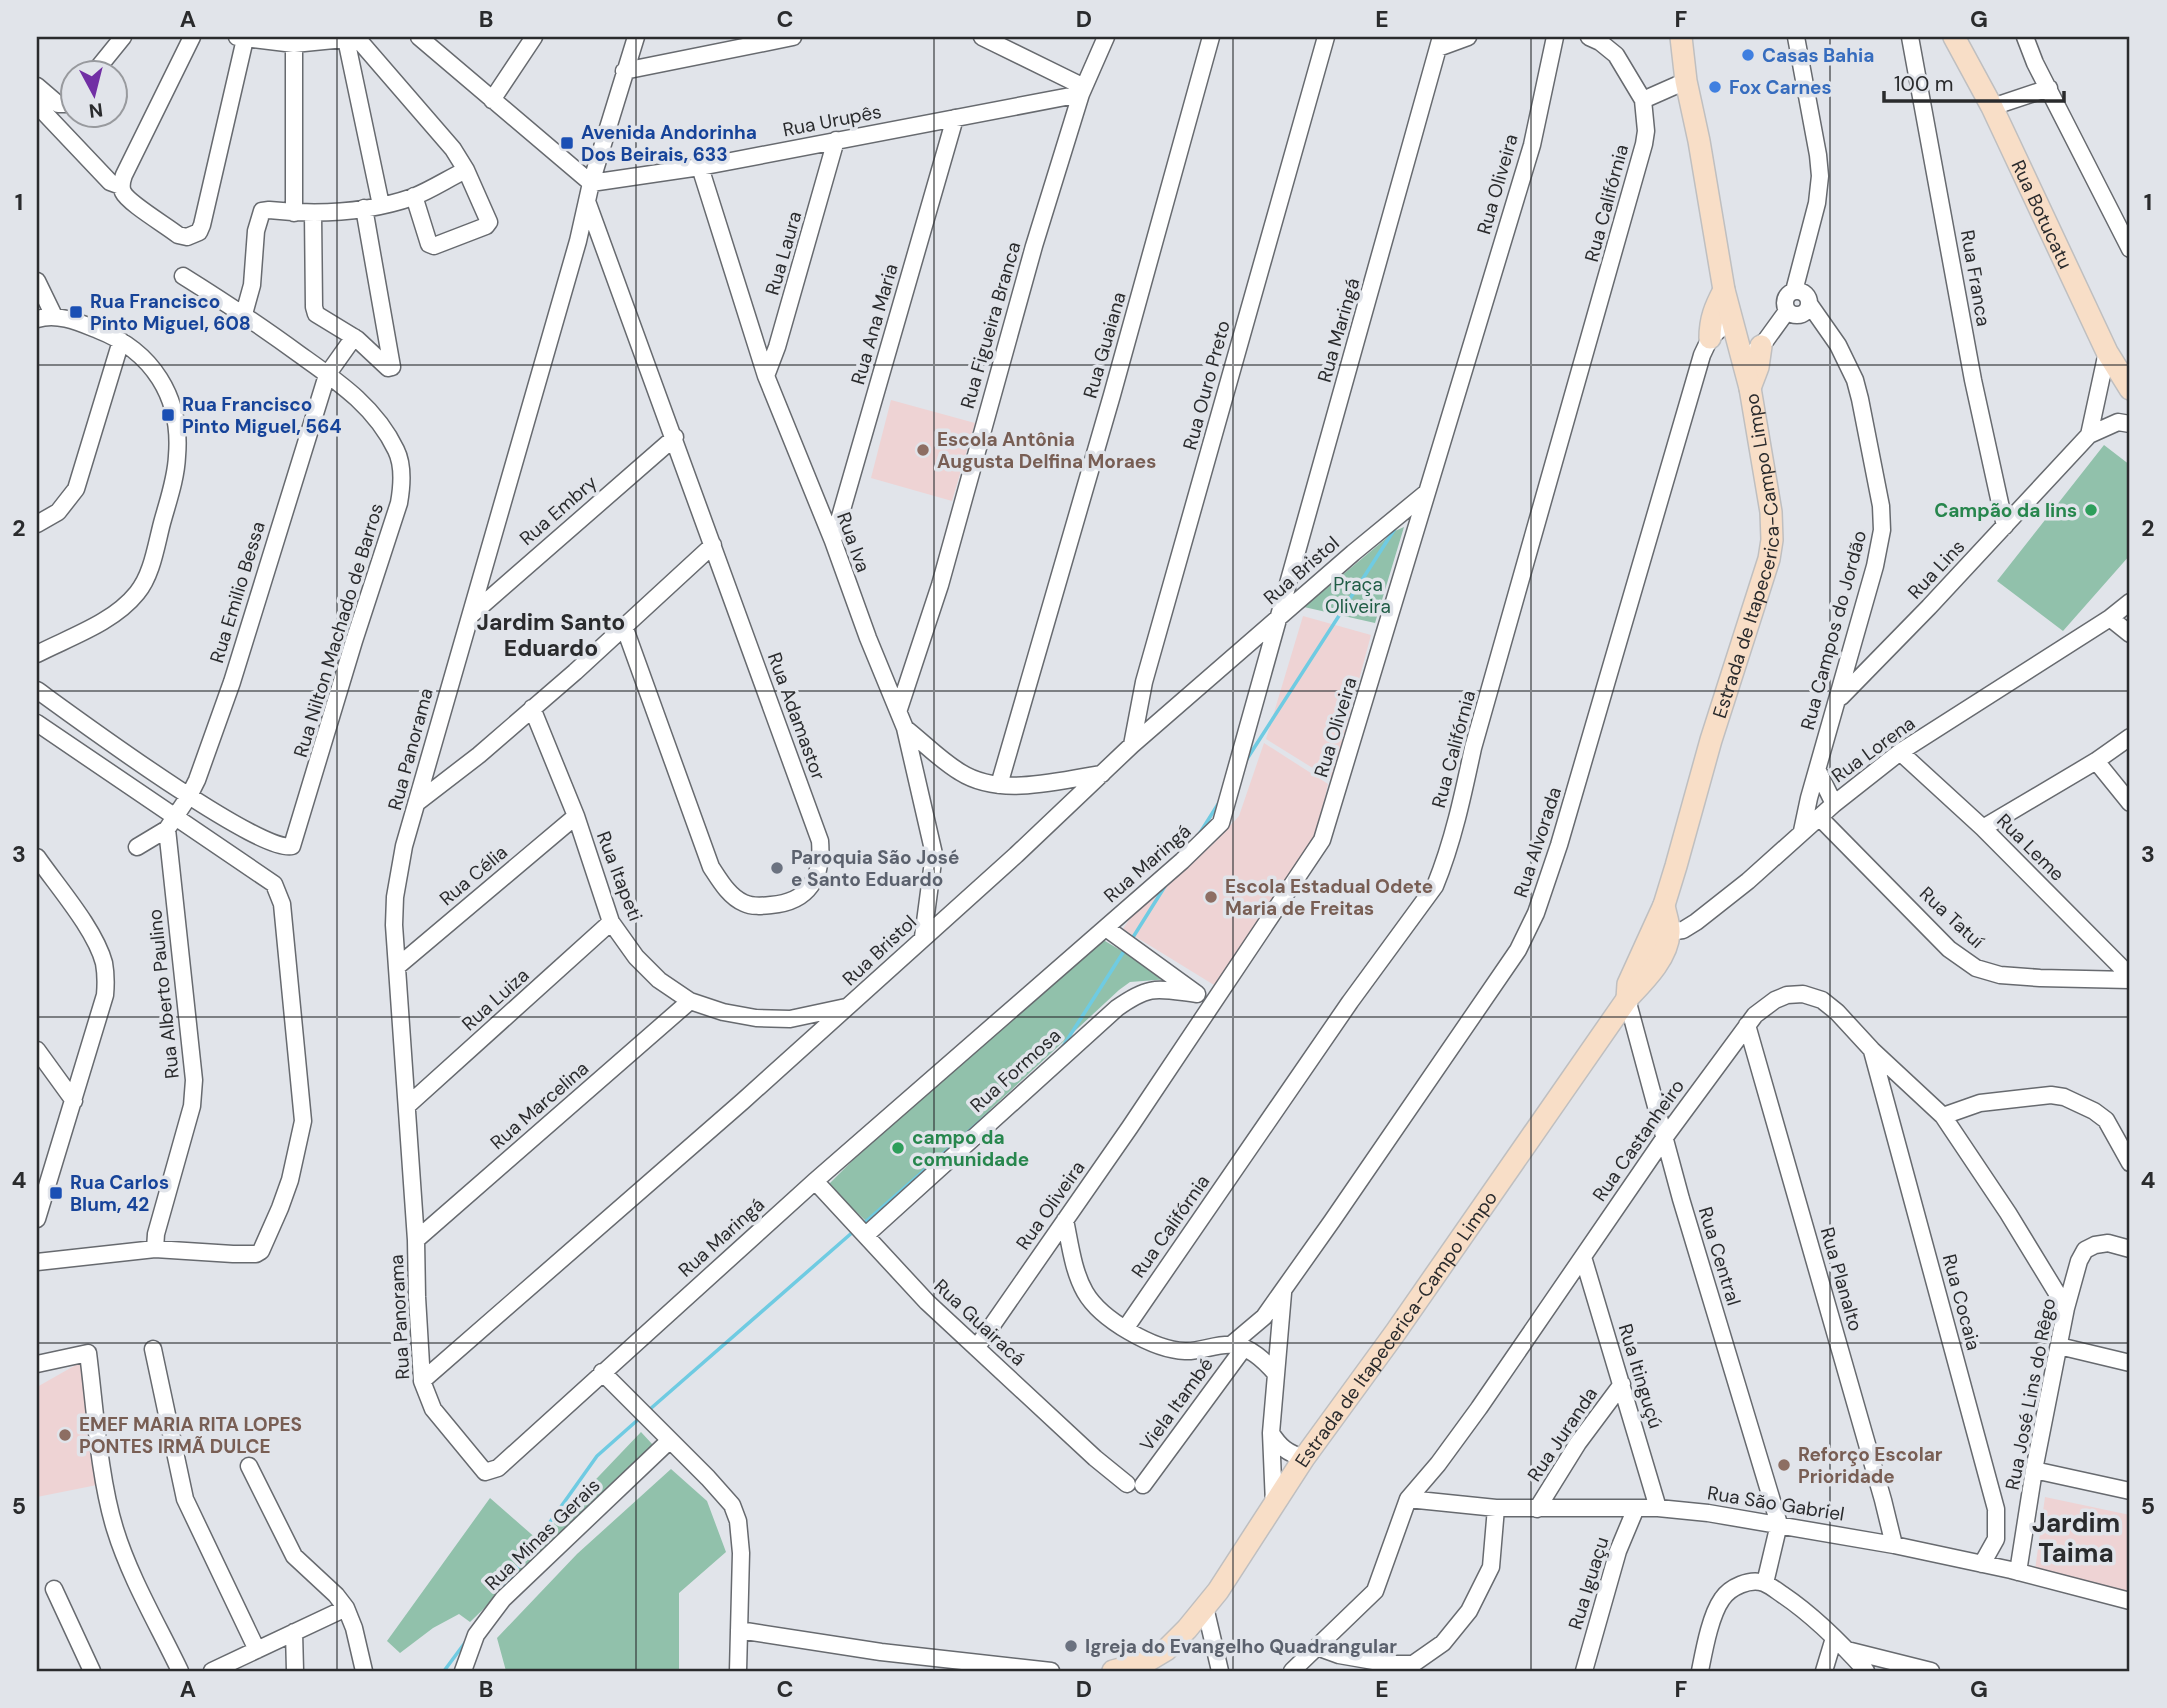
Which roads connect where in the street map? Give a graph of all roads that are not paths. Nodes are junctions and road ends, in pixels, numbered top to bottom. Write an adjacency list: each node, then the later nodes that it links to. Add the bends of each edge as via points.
1 (123, 37): 23 (street)
2 (192, 37): 39 (street)
3 (419, 37): 29 (street)
4 (534, 37): 29 (street)
5 (636, 37): 24 (street, Rua Panorama)
6 (793, 37): 24 (street)
7 (982, 37): 28 (street)
8 (1107, 37): 28 (street, Rua Figueira Branca)
9 (1211, 37): 96 (street, Rua Guaiana)
10 (1326, 37): 91 (street, Rua Ouro Preto, via 1144,682)
11 (1468, 37): 21 (street)
12 (1555, 37): 72 (street, Rua Oliveira, via 1532,145)
13 (1589, 37): 30 (street, via 1616,55)
14 (1681, 37): 25 (main road, Estrada de Itapecerica-Campo Limpo)
15 (1796, 37): 52 (street, via 1820,176)
16 (1910, 37): 74 (street, Rua Franca)
17 (1954, 37): 33 (main road, Rua Botucatu)
18 (2025, 37): 27 (street)
19 (241, 38): 22 (street); 39 (street, via 199,232 178,235 124,195)
20 (354, 38): 22 (street); 37 (street, via 427,118); 42 (street)
21 (1440, 42): 79 (street, Rua Maringá)
22 (294, 44): 45 (street)
23 (104, 60)
24 (624, 71): 38 (street, Rua Panorama)
25 (1686, 81): 30 (street); 51 (main road, Estrada de Itapecerica-Campo Limpo)
26 (37, 86): 31 (street)
27 (2049, 88): 33 (street); 44 (street)
28 (1082, 91): 34 (street, Rua Urupês); 87 (street, Rua Figueira Branca, via 940,585)
29 (492, 100): 38 (street)
30 (1643, 100): 138 (street, Rua Califórnia, via 1646,131 1640,161 1435,886)
31 (60, 104)
32 (37, 105): 39 (street, via 110,182)
33 (1992, 107): 64 (main road, Rua Botucatu)
34 (955, 118): 35 (street, Rua Urupês); 75 (street, Rua Ana Maria)
35 (836, 140): 36 (street, Rua Urupês); 66 (street, Rua Laura)
36 (700, 167): 38 (street, Rua Urupês); 66 (street, Rua Iva)
37 (466, 170): 40 (street); 40 (street, via 489,220 486,226 431,245)
38 (591, 183): 41 (street, Rua Panorama)
39 (121, 186)
40 (414, 196): 42 (street)
41 (588, 204): 71 (street, Rua Adamastor); 78 (street, Rua Panorama)
42 (382, 205): 43 (street)
43 (364, 208): 46 (street); 59 (street, via 392,368)
44 (2110, 210): 47 (street); 48 (street)
45 (295, 213): 46 (street); 55 (street, via 268,210 261,214)
46 (313, 214): 59 (street, via 316,314)
47 (2130, 215)
48 (2130, 249)
49 (183, 276): 55 (street, Rua Nilton Machado de Barros)
50 (37, 281): 56 (street)
51 (1724, 290): 58 (main road, Estrada de Itapecerica-Campo Limpo); 61 (main road, via 1714,309)
52 (1794, 291): 53 (street, via 1804,293); 54 (street, via 1787,297)
53 (1810, 305): 54 (street, via 1800,315); 85 (street, Rua Campos do Jordão, via 1855,380 1881,506 1875,566)
54 (1787, 311): 62 (street)
55 (244, 314): 65 (street, Rua Nilton Machado de Barros)
56 (54, 316): 57 (street); 60 (street)
57 (37, 319)
58 (1730, 320): 61 (street, Rua Alvorada); 63 (main road, Estrada de Itapecerica-Campo Limpo)
59 (354, 337): 65 (street, Rua Emilio Bessa)
60 (121, 341): 73 (street, via 76,489 58,512); 83 (street, via 153,368 168,391 178,454 174,480 145,582 138,592 111,617)
61 (1707, 343): 63 (street); 136 (street, Rua Alvorada, via 1536,913 1518,950)
62 (1764, 343): 63 (street); 67 (main road)
63 (1738, 347): 67 (main road, Estrada de Itapecerica-Campo Limpo)
64 (2107, 352): 68 (main road, Rua Botucatu); 70 (street)
65 (327, 375): 97 (street, Rua Emilio Bessa, via 232,682); 97 (street, Rua Nilton Machado de Barros, via 380,421 398,453 402,486 292,846 262,840)
66 (766, 376): 75 (street, Rua Iva)
67 (1750, 388): 110 (main road, Estrada de Itapecerica-Campo Limpo, via 1771,512 1769,559 1711,740)
68 (2130, 389)
69 (2130, 424): 70 (street, Rua Lins, via 2118,422)
70 (2089, 435): 74 (street, Rua Lins)
71 (675, 437): 76 (street, Rua Adamastor); 78 (street, Rua Embry)
72 (1426, 493): 79 (street, Rua Bristol); 118 (street, Rua Oliveira, via 1322,840)
73 (37, 524)
74 (2004, 526): 85 (street, Rua Lins)
75 (833, 541): 87 (street, Rua Iva)
76 (713, 545): 81 (street); 81 (street, Rua Adamastor, via 820,841 822,857 814,881 793,900 758,906 743,903 711,867)
77 (2130, 603): 80 (street, Rua Lorena)
78 (471, 615): 98 (street, Rua Panorama)
79 (1278, 618): 91 (street, Rua Bristol); 109 (street, Rua Maringá, via 1221,823)
80 (2110, 618): 82 (street); 92 (street, Rua Lorena)
81 (624, 626): 86 (street)
82 (2130, 634)
83 (37, 654)
84 (37, 690): 97 (street)
85 (1839, 699): 94 (street, Rua Campos do Jordão)
86 (532, 708): 98 (street); 101 (street, Rua Itapeti)
87 (899, 709): 89 (street, Rua Iva)
88 (37, 723): 103 (street)
89 (905, 728): 96 (street, via 961,773); 111 (street, Rua Iva, via 934,853)
90 (2130, 737): 93 (street)
91 (1132, 745): 95 (street, Rua Bristol)
92 (1900, 752): 100 (street, Rua Lorena); 104 (street, Rua Leme)
93 (2096, 761): 99 (street); 104 (street)
94 (1818, 771): 100 (street); 105 (street, Rua Campos do Jordão)
95 (1102, 774): 96 (street); 111 (street, Rua Bristol)
96 (999, 785)
97 (189, 796): 103 (street, Rua Emilio Bessa)
98 (418, 802): 112 (street, Rua Panorama, via 395,897)
99 (2130, 803)
100 (1834, 804): 102 (street, Rua Lorena)
101 (576, 816): 108 (street, Rua Itapeti); 112 (street, Rua Célia)
102 (1819, 817): 105 (street, Rua Lorena); 113 (street, Rua Tatuí, via 1949,948 1976,968 2040,978)
103 (171, 823): 106 (street); 132 (street, Rua Alberto Paulino, via 194,1088); 132 (street, via 274,884 282,904 303,1121 290,1180 261,1251 233,1254)
104 (1983, 828): 113 (street, Rua Leme)
105 (1802, 831): 110 (street, Rua Lorena, via 1696,922 1683,930)
106 (137, 847)
107 (37, 857): 122 (street, via 92,936 104,965 105,995)
108 (611, 922): 116 (street, Rua Itapeti, via 636,957); 123 (street, Rua Luiza)
109 (1105, 928): 114 (street); 127 (street, Rua Maringá)
110 (1660, 933): 115 (main road, Estrada de Itapecerica-Campo Limpo, via 1628,984)
111 (923, 937): 117 (street, Rua Bristol)
112 (398, 966): 123 (street, Rua Panorama)
113 (2130, 978)
114 (1197, 994): 118 (street); 130 (street, Rua Formosa, via 1149,990 1116,1008)
115 (1626, 999): 125 (street, Rua Central); 151 (main road, Estrada de Itapecerica-Campo Limpo)
116 (690, 1001): 117 (street, Rua Itapeti, via 756,1018 790,1018); 131 (street, Rua Marcelina)
117 (849, 1006): 147 (street, Rua Bristol)
118 (1211, 1007): 129 (street, Rua Oliveira)
119 (1747, 1025): 121 (street, Rua Castanheiro, via 1775,1000 1802,994 1822,1000 1837,1012); 125 (street, Rua Castanheiro); 164 (street, Rua Planalto)
120 (37, 1050): 122 (street)
121 (1872, 1050): 124 (street, Rua Castanheiro); 165 (street, Rua Cocaia, via 1996,1509 1996,1539)
122 (74, 1101): 128 (street)
123 (407, 1106): 131 (street, Rua Panorama)
124 (1943, 1116): 126 (street, via 1980,1103 2064,1097 2106,1120); 137 (street, Rua Castanheiro)
125 (1665, 1137): 134 (street, Rua Castanheiro); 163 (street, Rua Central)
126 (2130, 1163)
127 (815, 1181): 130 (street, Rua Guairacá); 145 (street, Rua Maringá)
128 (37, 1219)
129 (1065, 1220): 138 (street, via 1086,1293); 141 (street, Rua Oliveira)
130 (866, 1235): 141 (street, Rua Guairacá, via 927,1302)
131 (416, 1240): 147 (street, Rua Panorama)
132 (155, 1249): 135 (street)
133 (2130, 1249): 137 (street, Rua José Lins do Rêgo, via 2108,1243 2085,1250)
134 (1583, 1257): 148 (street, Rua Itinguçú); 157 (street, Rua Castanheiro, via 1479,1408)
135 (37, 1262)
136 (1283, 1288): 139 (street, Rua Alvorada); 146 (street)
137 (2066, 1308): 140 (street, Rua José Lins do Rêgo)
138 (1125, 1329): 139 (street, via 1163,1348 1185,1351)
139 (1238, 1346): 146 (street, via 1256,1354); 155 (street, Viela Itambé)
140 (2059, 1346): 143 (street); 153 (street, Rua José Lins do Rêgo)
141 (977, 1347): 155 (street, Rua Guairacá, via 1085,1449)
142 (153, 1349): 176 (street, via 185,1499)
143 (2130, 1363)
144 (37, 1364): 181 (street, via 88,1353 115,1529)
145 (602, 1372): 150 (street); 154 (street, Rua Maringá, via 498,1468)
146 (1276, 1374): 149 (street)
147 (422, 1381): 154 (street, Rua Panorama, via 433,1409)
148 (1622, 1384): 161 (street, Rua Itinguçú); 162 (street, Rua Juranda)
149 (1271, 1433): 151 (street, via 1280,1447); 158 (street)
150 (670, 1441): 172 (street, via 732,1504 740,1534); 185 (street, Rua Minas Gerais, via 502,1599 476,1635)
151 (1304, 1458): 158 (main road, Estrada de Itapecerica-Campo Limpo)
152 (249, 1466): 171 (street, via 294,1556)
153 (2034, 1470): 156 (street); 166 (street, Rua José Lins do Rêgo)
154 (487, 1472)
155 (1135, 1485)
156 (2130, 1491)
157 (1408, 1499): 159 (street, Rua São Gabriel); 175 (street, Rua Castanheiro, via 1375,1591)
158 (1274, 1504): 170 (main road, Estrada de Itapecerica-Campo Limpo)
159 (1496, 1508): 162 (street, Rua São Gabriel); 178 (street, via 1491,1567 1469,1611)
160 (1636, 1508): 161 (street, Rua São Gabriel); 162 (street, Rua São Gabriel); 191 (street, Rua Iguaçu, via 1618,1551)
161 (1658, 1508): 163 (street, Rua São Gabriel)
162 (1537, 1509)
163 (1779, 1524): 164 (street, Rua São Gabriel); 167 (street)
164 (1894, 1545): 165 (street, Rua São Gabriel)
165 (1982, 1564): 166 (street, Rua São Gabriel)
166 (2018, 1572): 169 (street, Rua São Gabriel)
167 (1765, 1583): 174 (street); 192 (street, via 1744,1583 1722,1598)
168 (54, 1589): 180 (street)
169 (2130, 1601)
170 (1205, 1607): 188 (main road, Estrada de Itapecerica-Campo Limpo, via 1166,1650 1146,1662); 189 (street)
171 (346, 1608): 173 (street); 184 (street)
172 (739, 1630): 186 (street); 187 (street)
173 (294, 1632): 176 (street); 183 (street)
174 (1834, 1638): 177 (street); 193 (street)
175 (1317, 1647): 178 (street); 190 (street, Rua Castanheiro)
176 (257, 1650): 182 (street)
177 (1847, 1650): 179 (street); 194 (street)
178 (1416, 1668)
179 (1919, 1670)
180 (92, 1671)
181 (180, 1671)
182 (215, 1671)
183 (295, 1671)
184 (364, 1671)
185 (463, 1671)
186 (738, 1671)
187 (1051, 1671)
188 (1113, 1671)
189 (1220, 1671)
190 (1292, 1671)
191 (1584, 1671)
192 (1700, 1671)
193 (1824, 1671)
194 (1866, 1671)

